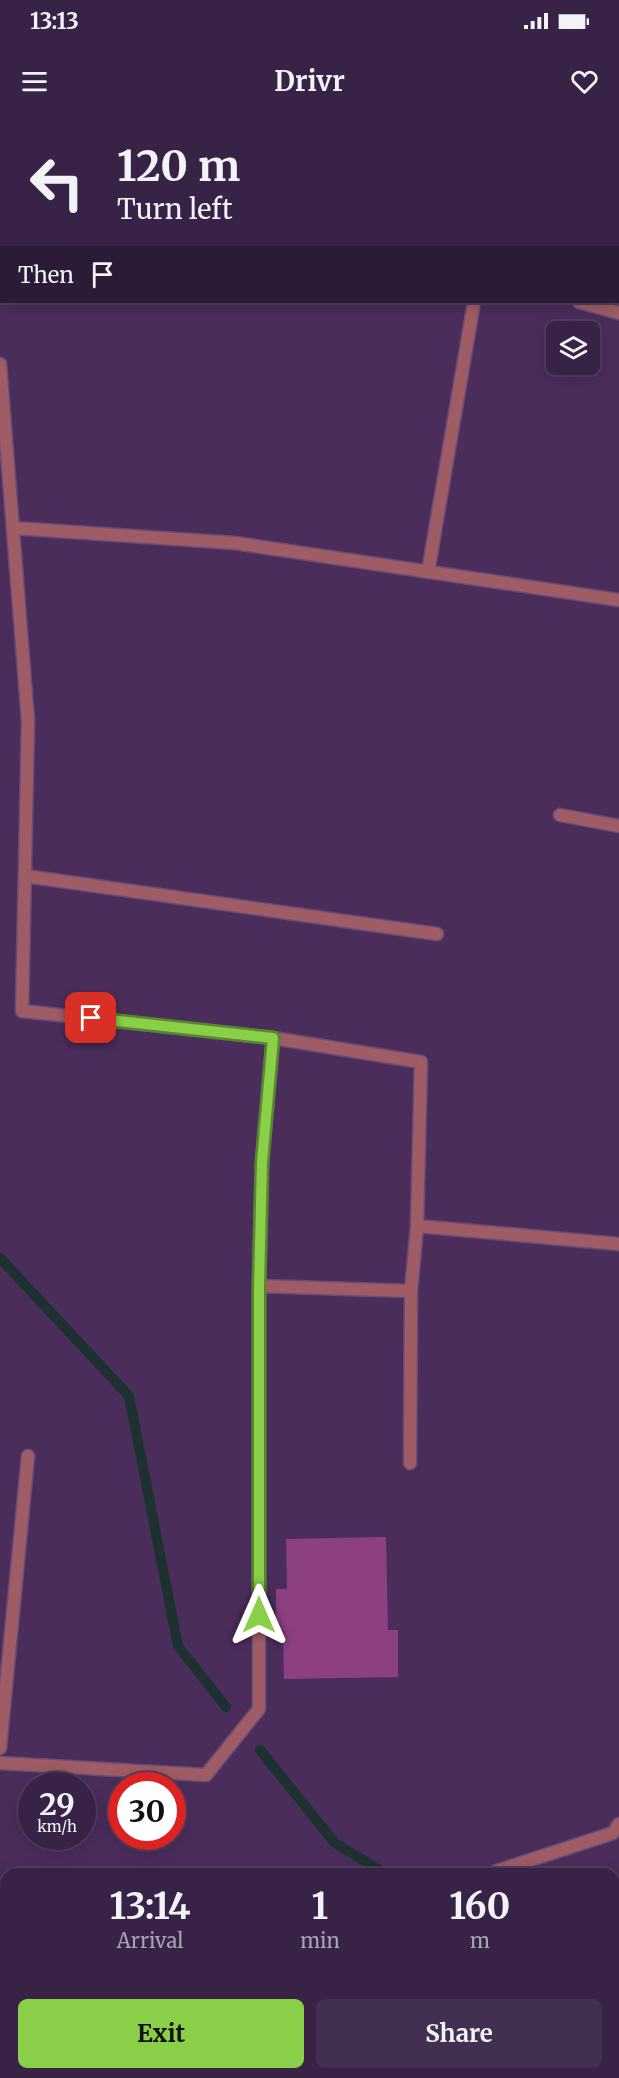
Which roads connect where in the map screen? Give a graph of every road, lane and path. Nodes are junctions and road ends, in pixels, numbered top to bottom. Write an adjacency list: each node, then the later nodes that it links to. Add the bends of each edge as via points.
1 (474, 303): 6 (street)
2 (583, 303): 3 (street)
3 (619, 313)
4 (0, 364): 5 (street)
5 (13, 528): 6 (street, via 235,543); 10 (street, via 28,721)
6 (428, 572): 7 (street)
7 (619, 600)
8 (560, 816): 9 (street)
9 (619, 826)
10 (25, 876): 11 (street); 12 (street, via 22,1011)
11 (437, 934)
12 (273, 1038): 13 (street, via 421,1062); 15 (street, via 262,1162)
13 (417, 1226): 14 (street); 16 (street)
14 (619, 1244)
15 (259, 1286): 16 (street); 20 (street, via 259,1709 206,1776)
16 (411, 1291): 18 (street)
17 (28, 1456): 19 (street)
18 (410, 1463)
19 (0, 1748)
20 (0, 1763)
21 (619, 1824): 22 (street, via 613,1833)
22 (506, 1868)

